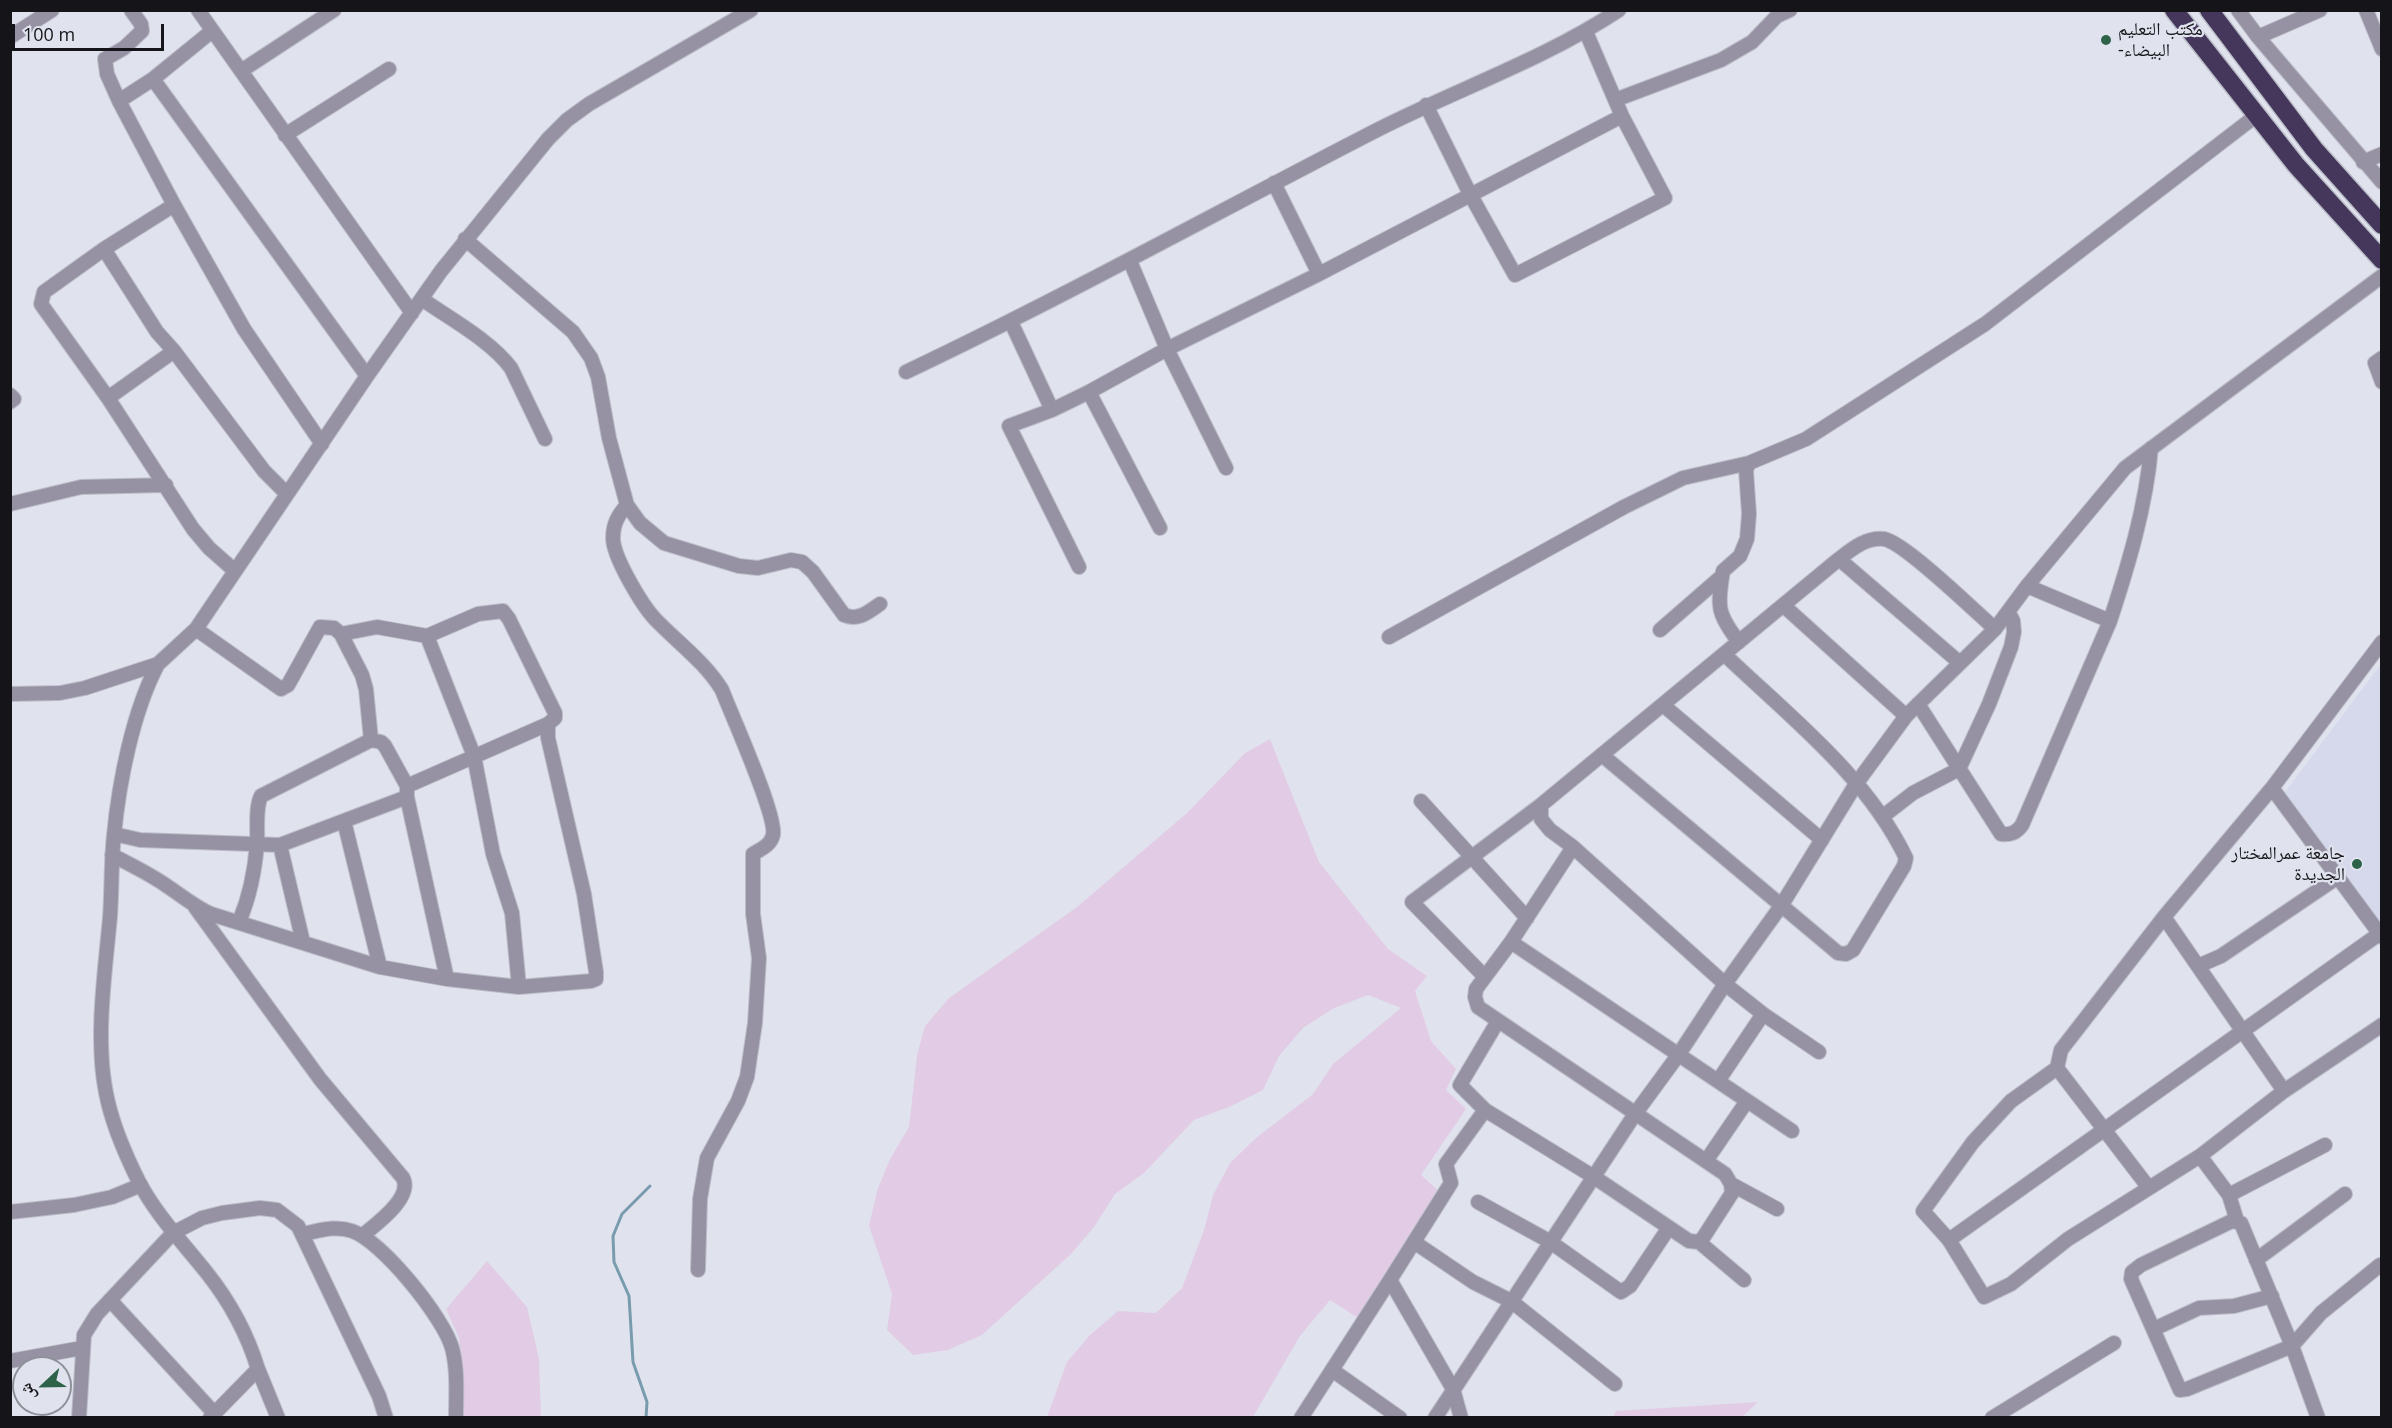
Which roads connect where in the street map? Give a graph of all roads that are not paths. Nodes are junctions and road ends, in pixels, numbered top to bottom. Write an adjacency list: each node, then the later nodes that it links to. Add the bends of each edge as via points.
1 (52, 10): 15 (street)
2 (131, 10): 22 (street, via 142,31 105,59)
3 (198, 10): 13 (street)
4 (334, 10): 19 (street)
5 (751, 10): 34 (street, via 567,120)
6 (1619, 10): 14 (street)
7 (1790, 10): 21 (street, via 1777,16 1752,42 1721,60)
8 (2174, 10): 24 (highway)
9 (2209, 10): 33 (highway, via 2314,149)
10 (2238, 10): 16 (street)
11 (2320, 10): 16 (street)
12 (2366, 10): 17 (street)
13 (212, 31): 19 (street); 20 (street)
14 (1586, 32): 21 (street); 23 (street)
15 (10, 37)
16 (2258, 37): 28 (street)
17 (2382, 49)
18 (389, 69): 26 (street)
19 (241, 71): 26 (street)
20 (153, 79): 22 (street); 47 (street)
21 (1615, 100): 25 (street)
22 (119, 101): 32 (street)
23 (1426, 105): 30 (street); 31 (street)
24 (2257, 115): 36 (highway, via 2296,165); 57 (street, via 1985,324 1806,439)
25 (1622, 116): 31 (street); 31 (street, via 1665,198 1515,275)
26 (285, 135): 41 (street)
27 (2382, 154): 28 (street)
28 (2363, 162): 29 (street)
29 (2382, 182)
30 (1274, 183): 37 (street); 38 (street)
31 (1470, 194): 38 (street)
32 (174, 205): 35 (street); 55 (street, via 244,329)
33 (2382, 225)
34 (465, 239): 40 (street); 62 (street, via 573,332 591,358)
35 (104, 249): 44 (street, via 157,332); 51 (street, via 44,292 41,304)
36 (2382, 260)
37 (1130, 261): 42 (street); 43 (street)
38 (1319, 274): 43 (street)
39 (2382, 276): 56 (street)
40 (422, 299): 41 (street); 54 (street, via 505,360)
41 (412, 313): 47 (street)
42 (1011, 322): 46 (street); 53 (street)
43 (1167, 349): 49 (street); 58 (street)
44 (174, 351): 51 (street); 60 (street, via 264,471)
45 (2382, 358): 48 (street, via 2375,363)
46 (906, 372)
47 (368, 375): 55 (street)
48 (2382, 382)
49 (1089, 392): 53 (street); 63 (street)
50 (10, 395): 52 (street, via 14,399)
51 (108, 398): 59 (street)
52 (10, 402)
53 (1052, 410): 65 (street, via 1009,426)
54 (545, 439)
55 (322, 444): 60 (street)
56 (2151, 448): 68 (street, via 2125,468); 72 (street, via 2149,481)
57 (1749, 462): 67 (street, via 1747,539 1740,556); 78 (street, via 1683,478 1623,507)
58 (1226, 468)
59 (166, 485): 61 (street, via 81,487); 66 (street, via 209,548)
60 (287, 494): 66 (street)
61 (10, 504)
62 (627, 505): 69 (street, via 655,537 676,547 739,566 758,568 791,560 802,562 844,615 861,616); 159 (street, via 617,516 613,539 622,563 645,607 722,690 773,825 770,842 753,854 753,914 759,958 747,1077 707,1158 700,1199)
63 (1160, 528)
64 (1839, 559): 70 (street); 74 (street, via 1869,540 1893,542); 82 (street)
65 (1079, 567)
66 (235, 571): 73 (street)
67 (1722, 576): 75 (street); 79 (street, via 1718,603 1726,625)
68 (2027, 586): 71 (street); 72 (street)
69 (880, 604)
70 (1784, 606): 79 (street); 87 (street)
71 (2009, 613): 74 (street); 92 (street, via 2014,632 2011,647)
72 (2109, 621): 92 (street, via 2017,832 2001,834)
73 (196, 629): 76 (street, via 281,689 288,685 320,627 334,628); 83 (street)
74 (1995, 629): 82 (street)
75 (1660, 630)
76 (341, 634): 77 (street, via 377,627); 89 (street, via 366,689)
77 (427, 636): 88 (street, via 478,614 503,611 555,713); 91 (street)
78 (1389, 637)
79 (1739, 642): 81 (street)
80 (2382, 642): 94 (street)
81 (1724, 654): 86 (street); 93 (street, via 1836,760)
82 (1960, 663): 85 (street)
83 (158, 664): 84 (street, via 60,693); 100 (street, via 135,726)
84 (10, 694)
85 (1918, 704): 87 (street); 92 (street)
86 (1663, 705): 90 (street); 101 (street)
87 (1906, 716): 93 (street)
88 (548, 724): 91 (street); 121 (street, via 584,894 596,979)
89 (371, 741): 95 (street, via 385,746); 102 (street, via 261,795)
90 (1602, 755): 97 (street); 109 (street)
91 (474, 756): 95 (street); 121 (street, via 493,854 512,913)
92 (1959, 769): 98 (street, via 1913,794)
93 (1856, 784): 98 (street); 101 (street)
94 (2272, 788): 107 (street); 110 (street)
95 (407, 791): 99 (street); 119 (street)
96 (1421, 801): 106 (street)
97 (1541, 805): 104 (street, via 1541,819); 106 (street)
98 (1882, 817): 109 (street, via 1902,849 1905,866 1853,950 1846,954 1838,952)
99 (344, 821): 103 (street); 117 (street)
100 (114, 834): 102 (street, via 140,840); 105 (street)
101 (1822, 840): 109 (street)
102 (257, 845): 103 (street); 112 (street, via 252,888)
103 (280, 845): 114 (street)
104 (1573, 848): 111 (street); 120 (street)
105 (112, 855): 108 (street, via 168,886); 141 (street, via 102,1067 114,1126)
106 (1472, 857): 111 (street); 118 (street, via 1412,902)
107 (2338, 877): 113 (street); 116 (street, via 2221,956)
108 (194, 906): 112 (street); 152 (street, via 320,1079 403,1178 405,1188 399,1200)
109 (1781, 906): 120 (street)
110 (2164, 917): 116 (street); 128 (street, via 2061,1050)
111 (1527, 918): 115 (street)
112 (239, 922): 114 (street)
113 (2380, 936): 125 (street)
114 (303, 942): 117 (street)
115 (1511, 942): 118 (street); 127 (street)
116 (2198, 966): 125 (street)
117 (380, 967): 119 (street)
118 (1485, 977): 123 (street, via 1475,998 1478,1008)
119 (447, 979): 121 (street)
120 (1725, 984): 122 (street); 127 (street)
121 (519, 987)
122 (1763, 1014): 126 (street); 129 (street)
123 (1498, 1021): 132 (street, via 1460,1085); 133 (street)
124 (2382, 1024): 130 (street)
125 (2243, 1030): 130 (street); 134 (street)
126 (1819, 1052)
127 (1679, 1054): 129 (street); 133 (street)
128 (2057, 1068): 134 (street); 153 (street, via 2011,1101 1973,1142 1923,1211)
129 (1718, 1081): 131 (street)
130 (2284, 1091): 137 (street)
131 (1748, 1101): 135 (street); 138 (street)
132 (1485, 1110): 139 (street); 155 (street, via 1446,1164 1451,1182)
133 (1635, 1113): 138 (street); 139 (street)
134 (2104, 1129): 142 (street); 153 (street)
135 (1792, 1131)
136 (2325, 1145): 144 (street)
137 (2200, 1156): 142 (street); 144 (street)
138 (1706, 1161): 140 (street, via 1725,1174)
139 (1594, 1178): 149 (street); 154 (street)
140 (1731, 1184): 146 (street); 156 (street, via 1732,1193)
141 (141, 1185): 147 (street, via 112,1197 74,1205); 150 (street)
142 (2149, 1188): 153 (street, via 2068,1239 2011,1284 1984,1297)
143 (2345, 1194): 157 (street)
144 (2229, 1196): 148 (street)
145 (1478, 1202): 154 (street)
146 (1777, 1209)
147 (10, 1212)
148 (2237, 1221): 157 (street); 165 (street, via 2132,1272 2131,1279)
149 (1668, 1229): 154 (street, via 1630,1286 1621,1292); 156 (street)
150 (173, 1233): 151 (street, via 202,1218 269,1208 282,1212); 163 (street); 170 (street, via 226,1299 244,1330)
151 (302, 1234): 152 (street, via 340,1228); 177 (street)
152 (363, 1236): 178 (street, via 417,1289 445,1329 453,1349)
153 (1949, 1240)
154 (1549, 1241): 164 (street)
155 (1414, 1242): 160 (street); 164 (street, via 1473,1282)
156 (1699, 1242): 161 (street)
157 (2256, 1260): 162 (street)
158 (2380, 1265): 167 (street, via 2321,1314)
159 (698, 1270)
160 (1390, 1280): 171 (street); 173 (street)
161 (1744, 1280)
162 (2272, 1296): 165 (street, via 2235,1306 2199,1308); 167 (street)
163 (110, 1300): 168 (street, via 84,1335); 174 (street)
164 (1511, 1301): 172 (street); 173 (street)
165 (2154, 1329): 167 (street, via 2180,1390)
166 (2114, 1343): 183 (street)
167 (2292, 1346): 184 (street)
168 (82, 1348): 169 (street); 175 (street)
169 (10, 1361)
170 (258, 1369): 174 (street); 176 (street)
171 (1332, 1370): 179 (street); 180 (street)
172 (1615, 1384)
173 (1453, 1389): 181 (street); 182 (street)
174 (212, 1415)
175 (79, 1418)
176 (278, 1418)
177 (386, 1418)
178 (456, 1418)
179 (1301, 1418)
180 (1400, 1418)
181 (1434, 1418)
182 (1461, 1418)
183 (1992, 1418)
184 (2318, 1418)

